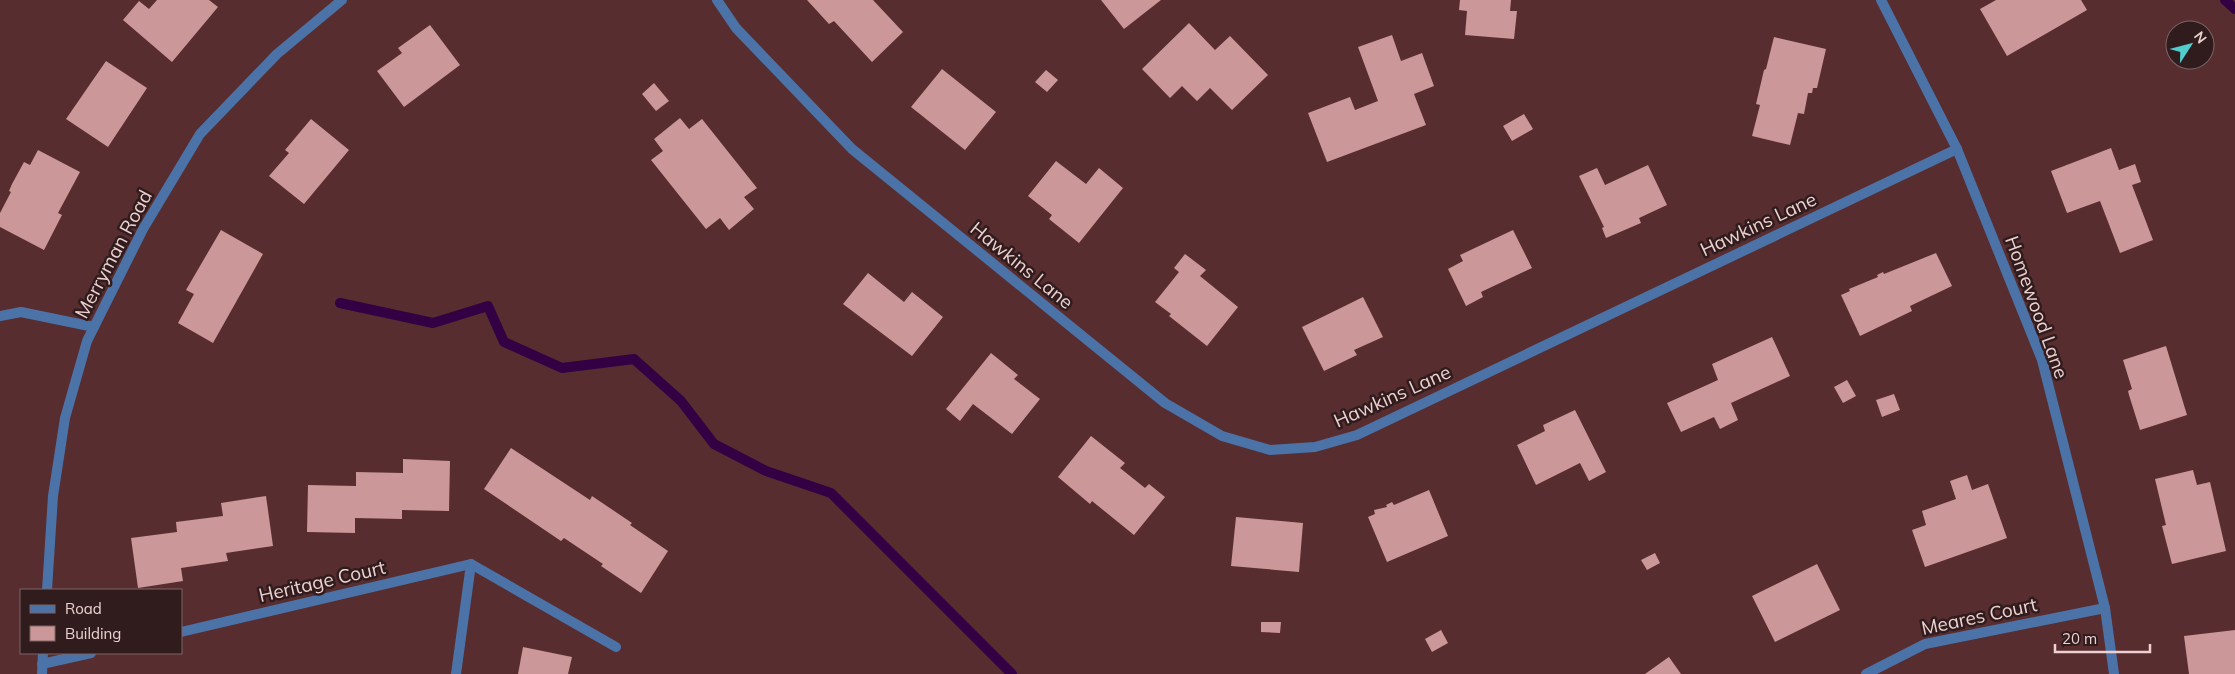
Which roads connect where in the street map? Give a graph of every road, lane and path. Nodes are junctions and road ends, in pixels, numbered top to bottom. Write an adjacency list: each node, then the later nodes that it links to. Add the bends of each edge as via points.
1 (342, 0): 6 (street, Merryman Road, via 277,54 200,134 143,229)
2 (717, 0): 4 (street, Hawkins Lane, via 736,28 852,149 986,260 1165,403 1222,436 1270,450 1315,446 1357,435)
3 (1881, 0): 4 (street, Homewood Lane)
4 (1957, 149): 9 (street, Homewood Lane, via 2042,360)
5 (0, 316): 6 (street, via 21,312)
6 (94, 327): 8 (street, Merryman Road, via 65,418 53,496)
7 (471, 564): 10 (street, Heritage Court); 11 (street); 15 (street)
8 (47, 589)
9 (2105, 608): 16 (street, Meares Court, via 1925,644); 17 (street, Homewood Lane)
10 (182, 632)
11 (616, 647)
12 (43, 654): 14 (street)
13 (87, 654): 14 (street)
14 (42, 669)
15 (456, 674)
16 (1866, 674)
17 (2114, 674)

